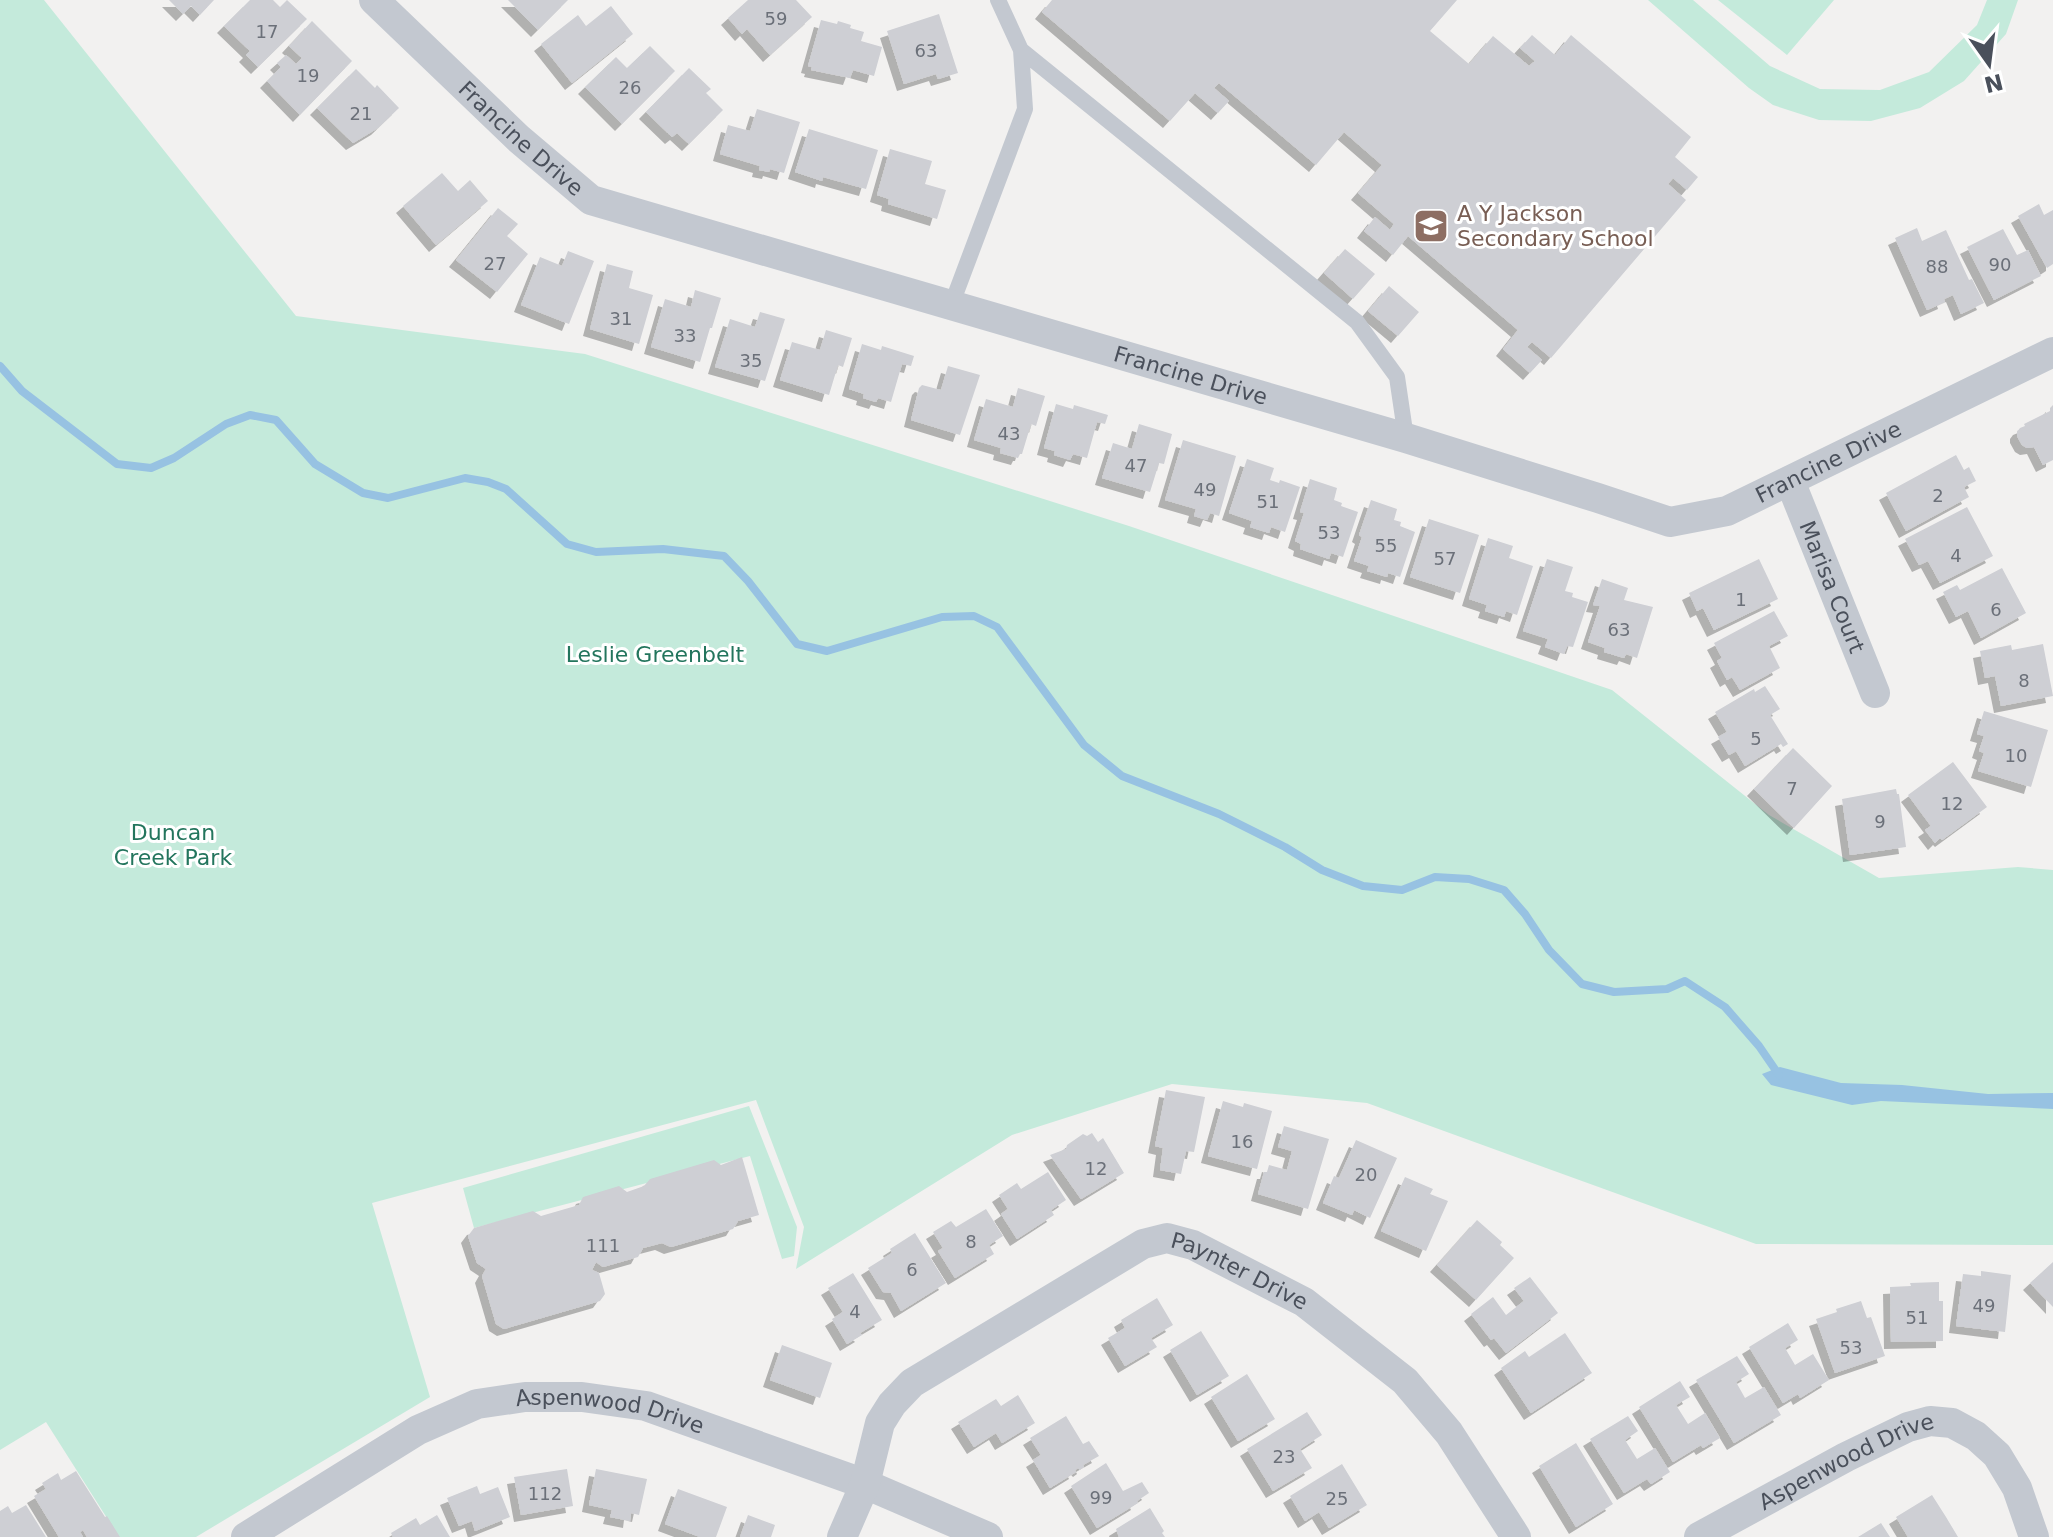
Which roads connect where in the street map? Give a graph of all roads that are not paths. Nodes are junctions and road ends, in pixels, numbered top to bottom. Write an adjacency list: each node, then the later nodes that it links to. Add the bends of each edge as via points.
1 (374, 0): 4 (street, Francine Drive, via 591,200)
2 (998, 0): 3 (lane)
3 (1021, 50): 4 (lane, via 1025,109); 6 (lane, via 1357,322 1397,377)
4 (951, 306): 6 (street, Francine Drive)
5 (2053, 352): 7 (street, Francine Drive)
6 (1406, 438): 7 (street, Francine Drive, via 1670,522 1727,511)
7 (1790, 481): 8 (street, Marisa Court)
8 (1875, 693)
9 (865, 1484): 10 (street, Aspenwood Drive, via 646,1406 582,1397 525,1397 477,1404 418,1430); 11 (street, Paynter Drive); 12 (street, Aspenwood Drive); 13 (street, Paynter Drive, via 880,1423 912,1383 1143,1244 1167,1238 1193,1245 1304,1302 1405,1381 1449,1433)
10 (246, 1537)
11 (842, 1537)
12 (988, 1537)
13 (1516, 1537)
14 (1699, 1537): 15 (street, Aspenwood Drive, via 1846,1457 1930,1421 1952,1423 1997,1455 2017,1488)
15 (2034, 1537)

